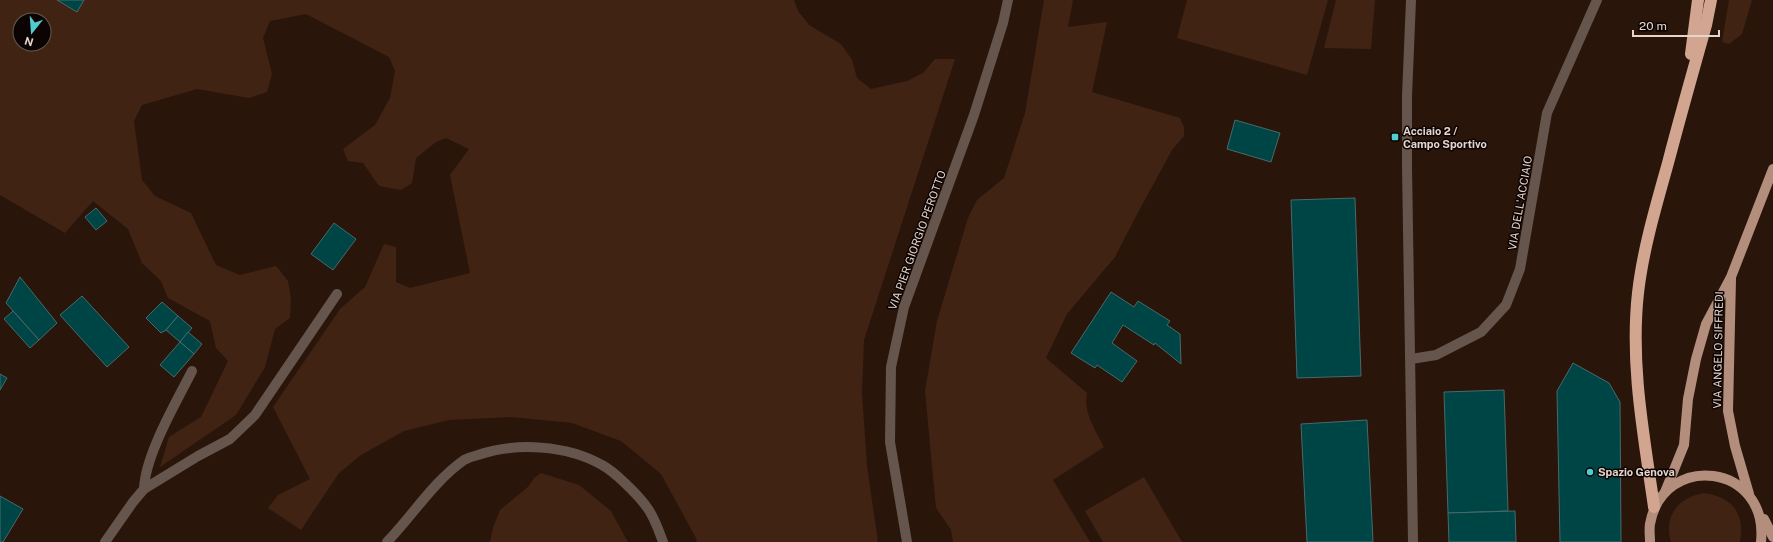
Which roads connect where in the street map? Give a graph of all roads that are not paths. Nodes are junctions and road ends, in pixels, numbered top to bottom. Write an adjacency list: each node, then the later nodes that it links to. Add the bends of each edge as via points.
1 (1008, 0): 21 (street, VIA PIER GIORGIO PEROTTO, via 974,115 904,307 891,367 890,442)
2 (1411, 0): 10 (street, via 1407,96)
3 (1597, 0): 10 (street, VIA DELL'ACCIAIO, via 1547,113 1520,269 1506,305 1481,332 1436,355)
4 (1698, 0): 6 (highway)
5 (1711, 0): 6 (highway)
6 (1684, 104): 15 (highway, via 1647,242 1638,294 1636,356 1640,410)
7 (1773, 168): 8 (main road, VIA ANGELO SIFFREDI)
8 (1731, 277): 13 (main road, VIA ANGELO SIFFREDI, via 1706,324 1688,399 1684,445); 14 (main road, VIA ANGELO SIFFREDI, via 1728,411)
9 (337, 294): 12 (street, via 255,415 230,439)
10 (1411, 359): 22 (street)
11 (192, 371): 12 (street, via 163,430 145,478)
12 (144, 489): 18 (street)
13 (1665, 492): 14 (main road, via 1680,481 1698,475 1716,476 1734,482); 15 (main road)
14 (1749, 494): 16 (main road)
15 (1654, 507): 23 (main road, via 1649,525)
16 (1759, 510): 17 (main road); 24 (main road, via 1763,528)
17 (1773, 537)
18 (105, 542)
19 (387, 542): 20 (street, via 446,474 466,459 491,450 515,446 573,453 603,465 647,507)
20 (663, 542)
21 (907, 542)
22 (1413, 542)
23 (1650, 542)
24 (1761, 542)

